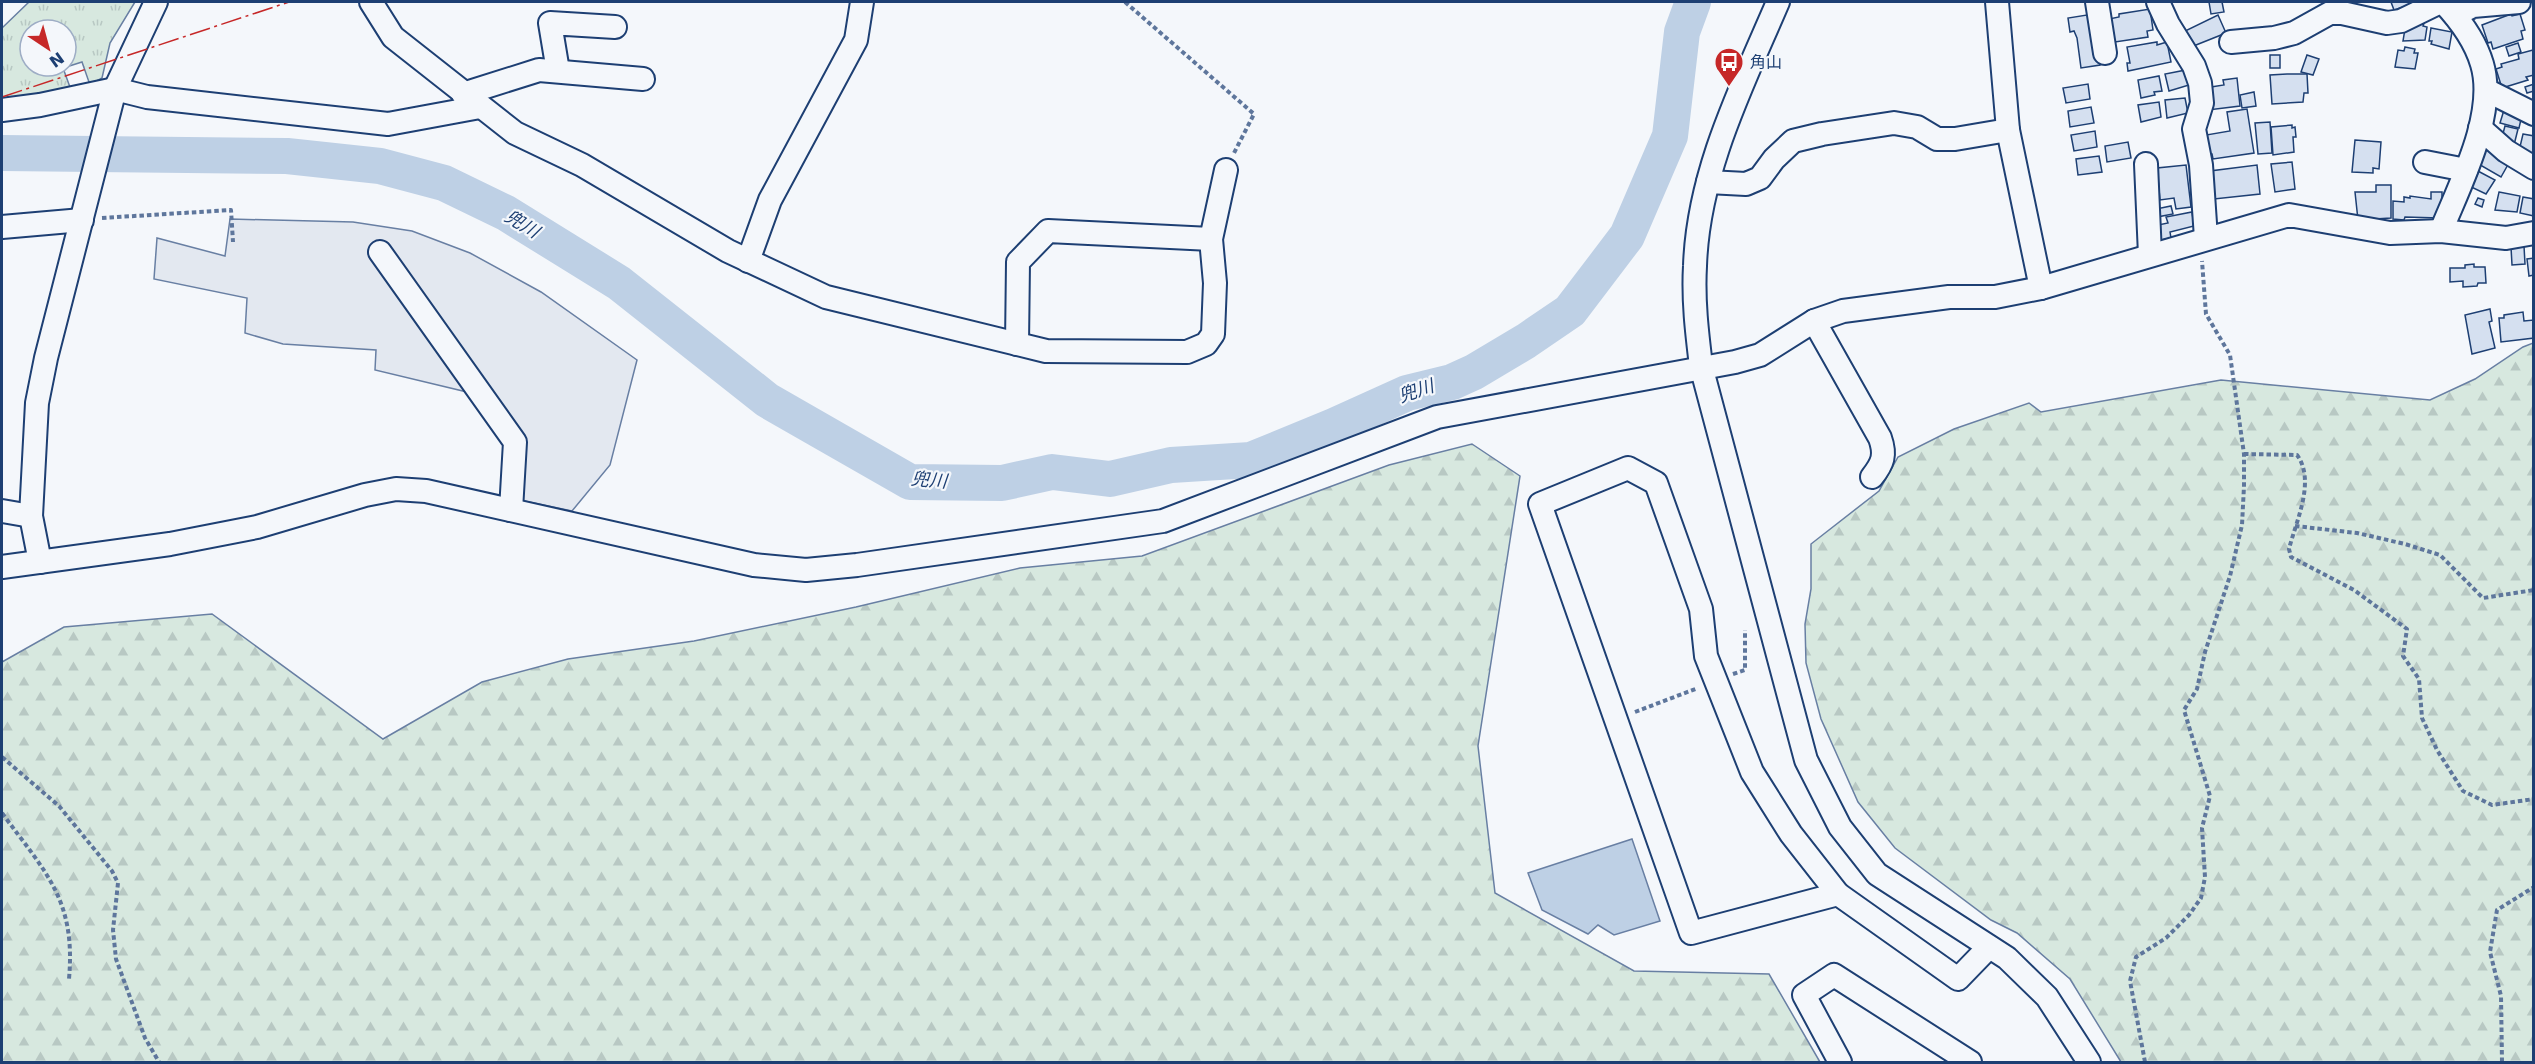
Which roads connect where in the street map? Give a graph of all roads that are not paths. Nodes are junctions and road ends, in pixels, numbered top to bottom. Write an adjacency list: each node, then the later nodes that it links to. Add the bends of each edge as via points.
1 (156, 2): 16 (street)
2 (371, 2): 17 (street, via 393,37)
3 (862, 2): 36 (street, via 856,40 770,200)
4 (1778, 2): 27 (street, via 1724,128)
5 (1997, 2): 21 (street)
6 (2097, 2): 12 (street)
7 (2158, 2): 33 (street, via 2200,83 2202,103 2194,129 2201,165)
8 (2519, 2): 9 (street)
9 (2446, 6): 11 (street, via 2387,23 2330,13 2274,39); 15 (street, via 2477,50)
10 (615, 27): 13 (street, via 550,22)
11 (2231, 42)
12 (2105, 53)
13 (558, 71): 14 (street); 17 (street, via 539,70 479,87)
14 (643, 79)
15 (2486, 90): 19 (street); 20 (street)
16 (114, 94): 17 (street, via 388,124); 18 (street); 28 (street)
17 (472, 100): 36 (street, via 515,133 582,165)
18 (2, 110)
19 (2534, 114)
20 (2480, 128): 24 (street, via 2505,151); 26 (street)
21 (2008, 130): 27 (street, via 1937,139 1917,127 1894,123 1822,134 1793,141 1760,178 1746,184); 37 (street)
22 (2425, 162): 26 (street)
23 (2146, 164): 35 (street)
24 (2534, 168)
25 (1226, 170): 32 (street)
26 (2466, 170): 30 (street)
27 (1708, 182): 40 (street, via 1695,266 1695,317)
28 (82, 217): 29 (street); 44 (street, via 37,403)
29 (2, 227)
30 (2441, 231): 31 (street, via 2506,238); 33 (street, via 2390,233 2289,215)
31 (2534, 233)
32 (1211, 239): 39 (street, via 1048,231 1018,262); 39 (street, via 1215,283 1213,334 1206,345 1187,352 1046,351)
33 (2204, 239): 35 (street)
34 (380, 252): 42 (street, via 515,442)
35 (2150, 255): 37 (street)
36 (748, 261): 39 (street, via 826,297)
37 (2041, 288): 38 (street, via 1995,297 1949,297 1891,304 1843,311)
38 (1814, 321): 40 (street, via 1760,355); 41 (street, via 1885,451 1882,465)
39 (1017, 344)
40 (1701, 366): 42 (street, via 1437,417 1163,521 857,565 806,570 754,565); 48 (street, via 1806,760 1840,827 1877,874)
41 (1872, 477)
42 (511, 510): 45 (street, via 426,491 396,489 257,527)
43 (2, 511): 44 (street)
44 (31, 516): 45 (street)
45 (40, 562): 46 (street)
46 (2, 567)
47 (1838, 894): 47 (street, via 1691,933 1540,504 1628,468 1656,483 1701,609 1706,657 1752,772 1791,834); 48 (street, via 1958,979)
48 (1989, 947): 51 (street, via 2007,958 2047,997)
49 (1840, 1062): 50 (street, via 1804,995 1834,975)
50 (1970, 1062)
51 (2089, 1062)

